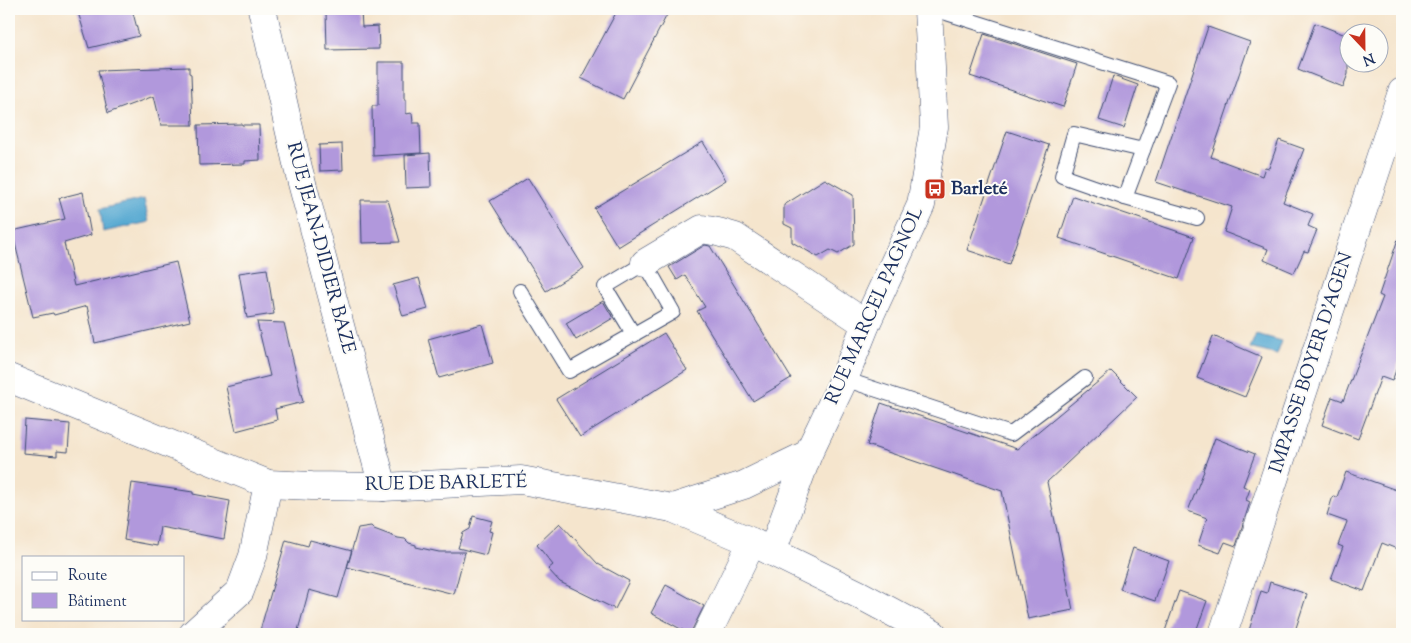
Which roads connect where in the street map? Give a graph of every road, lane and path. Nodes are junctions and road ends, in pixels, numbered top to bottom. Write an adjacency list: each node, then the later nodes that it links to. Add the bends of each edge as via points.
1 (262, 9): 17 (street, RUE JEAN-DIDIER BAZE, via 298,168)
2 (928, 9): 10 (street, RUE MARCEL PAGNOL, via 934,127 921,205)
3 (934, 9): 5 (lane, via 1168,83)
4 (1402, 92): 23 (street, IMPASSE BOYER D'AGEN)
5 (1143, 150): 6 (lane); 6 (lane, via 1074,134 1062,176)
6 (1125, 198): 7 (lane)
7 (1197, 218)
8 (645, 263): 10 (street, via 702,229 718,232 735,237); 11 (lane, via 673,312); 11 (lane, via 604,287)
9 (520, 291): 11 (lane, via 570,371)
10 (866, 324): 13 (street, RUE MARCEL PAGNOL)
11 (634, 335)
12 (9, 378): 16 (street, RUE DE BARLETÉ)
13 (844, 378): 14 (lane, via 1011,434); 15 (street, RUE MARCEL PAGNOL)
14 (1085, 378)
15 (808, 454): 18 (street, via 744,485); 19 (street, RUE MARCEL PAGNOL)
16 (268, 484): 17 (street, RUE DE BARLETÉ); 20 (street, via 253,556 240,590)
17 (383, 487): 18 (street, RUE DE BARLETÉ, via 521,480)
18 (672, 508): 19 (street, RUE DE BARLETÉ)
19 (762, 547): 21 (street, RUE MARCEL PAGNOL); 22 (street, RUE DE BARLETÉ)
20 (193, 634)
21 (707, 634)
22 (933, 634)
23 (1223, 634)

